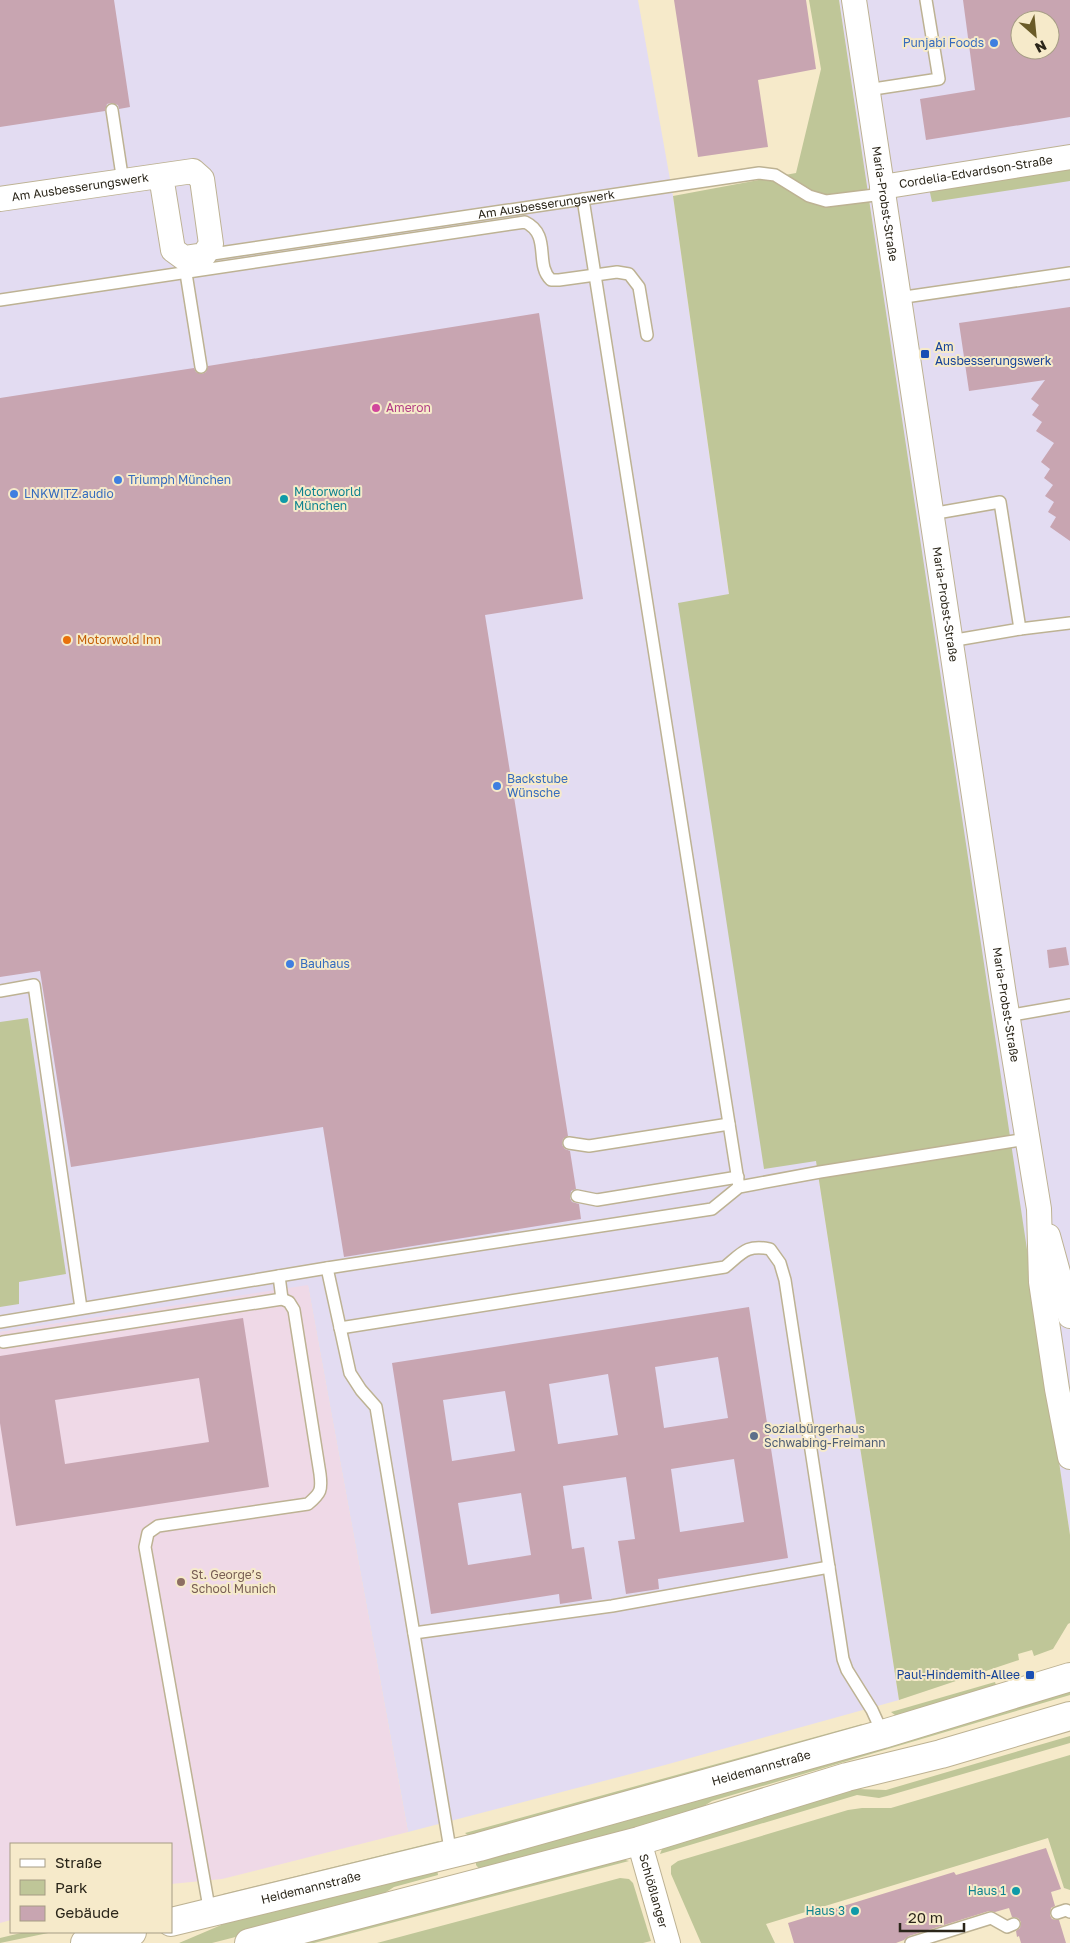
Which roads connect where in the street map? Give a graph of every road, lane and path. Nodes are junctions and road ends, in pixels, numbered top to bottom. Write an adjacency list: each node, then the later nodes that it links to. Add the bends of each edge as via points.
1 (854, 0): 3 (street, Maria-Probst-Straße)
2 (926, 0): 3 (lane, via 939,79)
3 (867, 90): 8 (street, Maria-Probst-Straße)
4 (112, 110): 7 (lane)
5 (1070, 157): 8 (street, Cordelia-Edvardson-Straße)
6 (162, 176): 7 (street, Am Ausbesserungswerk); 11 (street, Am Ausbesserungswerk, via 173,250); 11 (street, Am Ausbesserungswerk, via 193,171 202,179 211,244)
7 (123, 182): 9 (street, Am Ausbesserungswerk)
8 (882, 190): 10 (lane, Am Ausbesserungswerk, via 826,201 809,196 775,175 759,173); 14 (street, Maria-Probst-Straße)
9 (0, 199)
10 (583, 200): 11 (lane, Am Ausbesserungswerk); 13 (lane)
11 (192, 262): 13 (lane, via 525,222 539,233 546,275 551,280); 15 (lane); 17 (lane)
12 (1070, 273): 14 (lane)
13 (595, 275): 16 (lane, via 629,274 639,287); 25 (lane)
14 (898, 298): 18 (street, Maria-Probst-Straße)
15 (0, 300)
16 (647, 335)
17 (201, 367)
18 (931, 514): 20 (lane, via 1000,502); 21 (street, Maria-Probst-Straße)
19 (1070, 623): 20 (lane)
20 (1020, 629): 21 (lane)
21 (950, 641): 24 (street, Maria-Probst-Straße)
22 (0, 990): 36 (lane, via 34,985)
23 (1070, 1005): 24 (lane)
24 (1007, 1016): 26 (street, Maria-Probst-Straße)
25 (729, 1124): 27 (lane, via 589,1146); 28 (lane)
26 (1028, 1139): 28 (lane); 30 (street, Maria-Probst-Straße)
27 (569, 1143)
28 (738, 1182): 29 (lane, via 597,1200); 31 (lane, via 712,1209)
29 (577, 1196)
30 (1039, 1209): 32 (street, Maria-Probst-Straße); 43 (street, Maria-Probst-Straße, via 1042,1282)
31 (327, 1268): 33 (lane); 40 (lane)
32 (1065, 1274): 37 (street, Maria-Probst-Straße)
33 (279, 1276): 35 (lane); 36 (lane)
34 (92, 1296): 36 (lane)
35 (282, 1299): 41 (lane); 53 (lane, via 289,1302 294,1310 322,1487 318,1496 308,1504 158,1526 148,1533 145,1546)
36 (80, 1308): 38 (lane)
37 (1070, 1316)
38 (28, 1317): 39 (lane); 41 (lane)
39 (0, 1322)
40 (340, 1328): 44 (lane, via 726,1267 748,1248 770,1249 780,1263 785,1280); 45 (lane, via 350,1373 376,1407)
41 (32, 1338): 42 (lane)
42 (3, 1342)
43 (1070, 1457)
44 (829, 1567): 45 (lane, via 612,1606); 48 (lane, via 843,1659)
45 (414, 1633): 50 (lane)
46 (1070, 1677): 48 (main road, Heidemannstraße)
47 (1070, 1716): 49 (main road, via 941,1754 847,1777)
48 (883, 1734): 50 (main road, Heidemannstraße)
49 (639, 1841): 51 (main road); 60 (street, Schlößlanger)
50 (452, 1855): 51 (main road); 53 (main road, Heidemannstraße)
51 (460, 1888): 59 (main road)
52 (1070, 1912): 54 (lane)
53 (210, 1913): 55 (main road, Heidemannstraße)
54 (1057, 1913)
55 (172, 1922)
56 (1014, 1924): 61 (lane, via 1006,1926 991,1918)
57 (128, 1933): 58 (main road)
58 (85, 1943)
59 (248, 1943)
60 (668, 1943)
61 (911, 1943)

